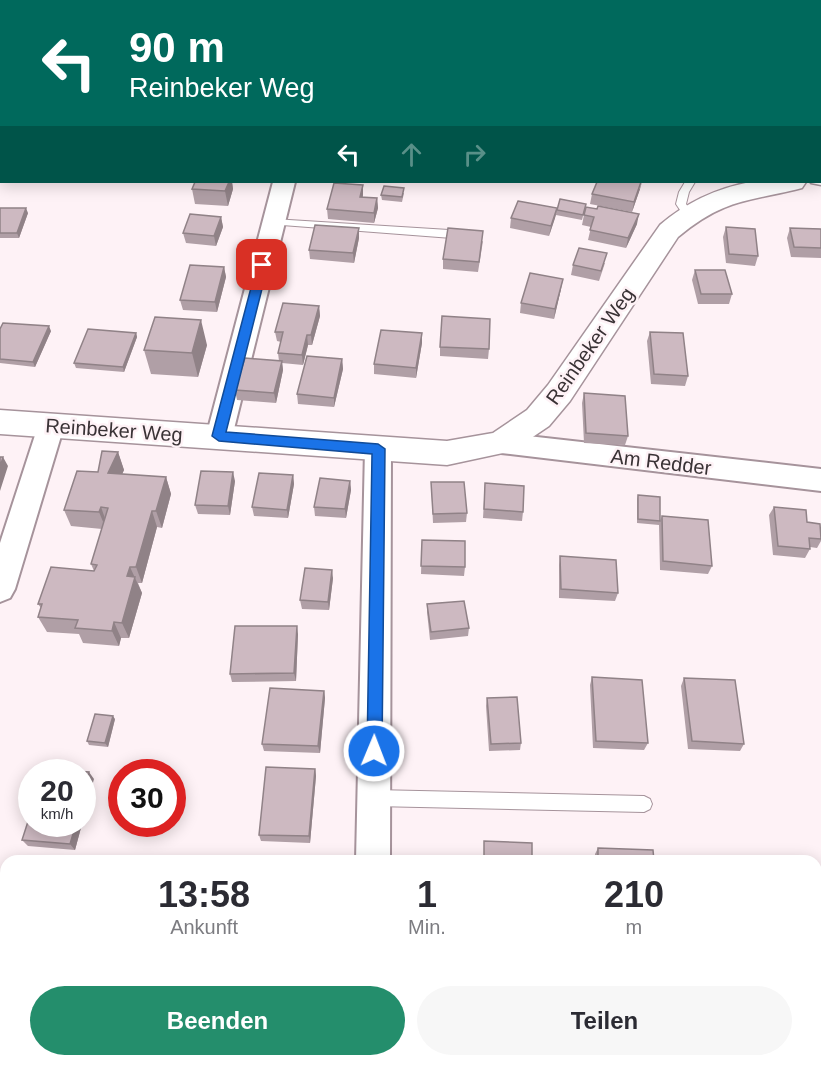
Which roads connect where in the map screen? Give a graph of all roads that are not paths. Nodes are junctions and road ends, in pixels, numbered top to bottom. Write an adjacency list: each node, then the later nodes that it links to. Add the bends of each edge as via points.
1 (284, 183): 6 (street)
2 (689, 183): 5 (lane, via 681,204)
3 (778, 183): 4 (main road, Reinbeker Weg)
4 (749, 185): 5 (main road, Reinbeker Weg)
5 (688, 214): 11 (main road, Reinbeker Weg, via 669,231 560,393 538,418)
6 (273, 222): 7 (lane); 10 (street)
7 (470, 236)
8 (0, 422): 9 (main road, Reinbeker Weg)
9 (51, 426): 10 (main road, Reinbeker Weg); 14 (street)
10 (219, 436): 12 (main road, Reinbeker Weg)
11 (501, 443): 12 (main road, Reinbeker Weg, via 447,453); 13 (street, Am Redder)
12 (378, 449): 15 (street)
13 (821, 480)
14 (0, 589)
15 (374, 798): 16 (lane); 17 (street)
16 (644, 804)
17 (373, 855)

